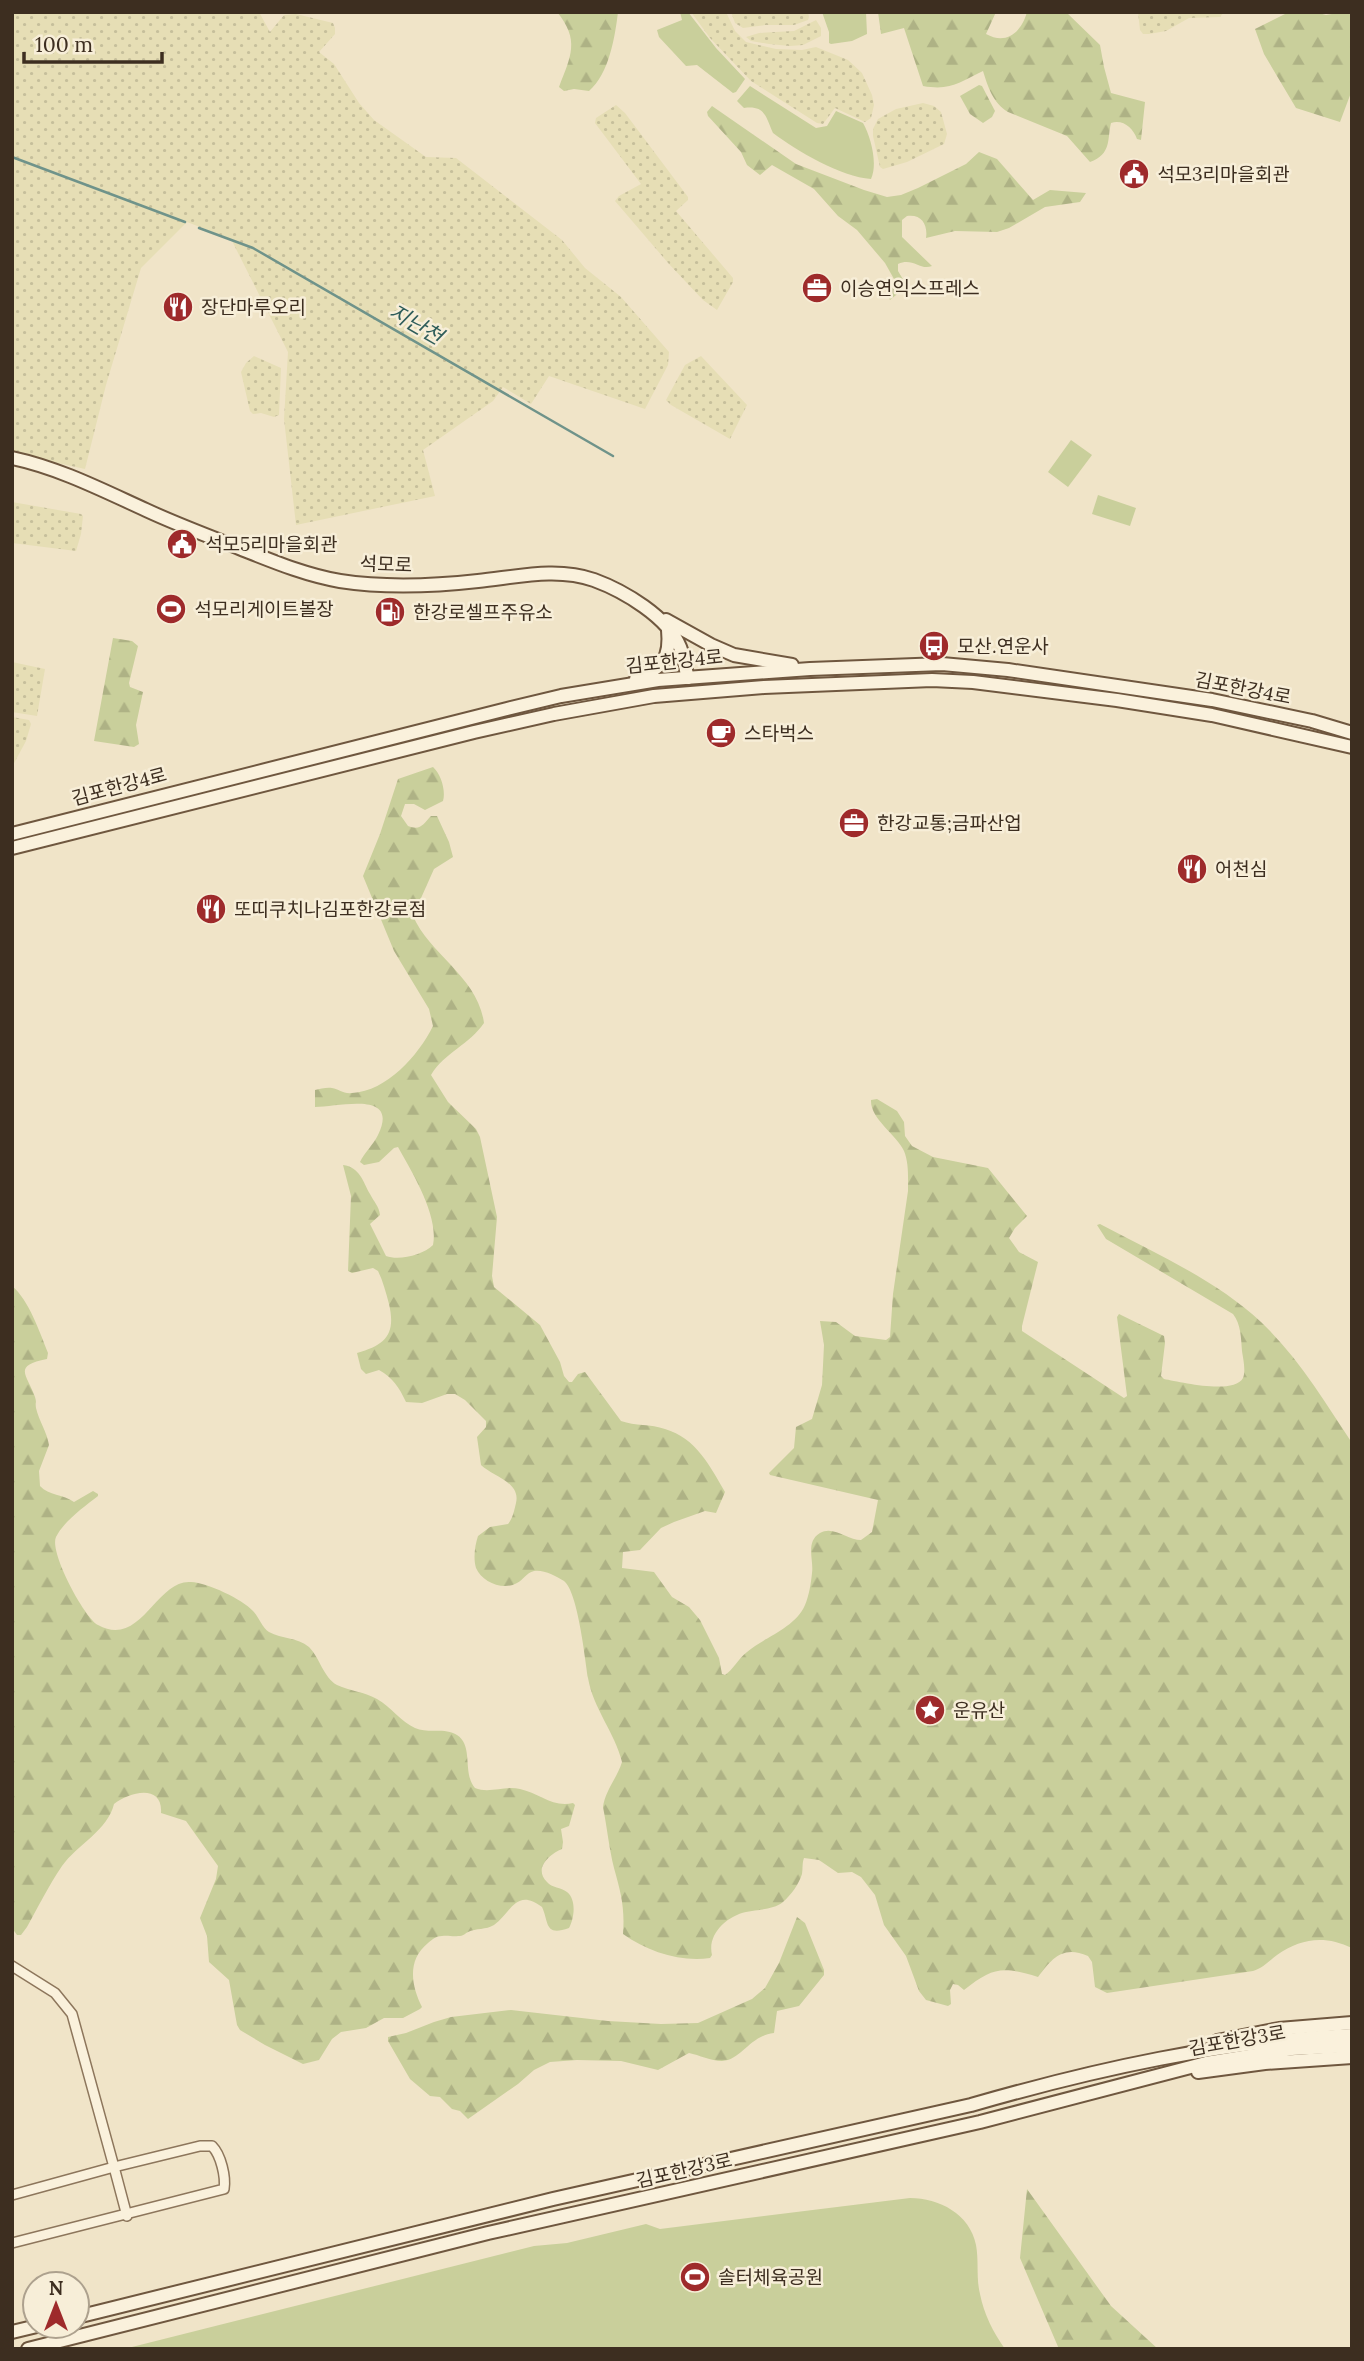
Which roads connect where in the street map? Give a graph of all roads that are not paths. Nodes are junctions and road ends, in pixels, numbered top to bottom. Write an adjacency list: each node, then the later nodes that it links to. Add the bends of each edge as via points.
1 (12, 458): 2 (street, 석모로, via 64,474 168,521 318,576 414,585 565,573 598,582)
2 (649, 610): 3 (street, 석모로); 4 (street, via 734,655)
3 (667, 626): 5 (street, 석모로, via 681,649); 6 (street, via 667,656 653,670)
4 (810, 668): 5 (street, 김포한강4로); 7 (street, 김포한강4로, via 921,663 1008,670 1212,700)
5 (688, 678): 6 (street, 김포한강4로)
6 (623, 685): 9 (street, 김포한강4로, via 507,709)
7 (1352, 733)
8 (1352, 747): 10 (street, 김포한강4로, via 1212,715 973,682 764,687 654,696 554,714)
9 (12, 834)
10 (12, 848)
11 (12, 1966): 18 (street, via 55,1993 72,2014)
12 (1352, 2023): 16 (street, via 1241,2035)
13 (1352, 2035): 16 (street, 김포한강3로, via 1292,2038)
14 (1352, 2046): 17 (street, 김포한강3로, via 1252,2054)
15 (1352, 2057): 17 (street)
16 (1145, 2060): 22 (street, 김포한강3로)
17 (1156, 2077): 23 (street, 김포한강3로, via 981,2122 488,2233)
18 (114, 2166): 19 (street); 20 (street); 20 (street, via 200,2146 217,2151 224,2189)
19 (12, 2194)
20 (127, 2216): 21 (street)
21 (12, 2244)
22 (91, 2314)
23 (28, 2349)

